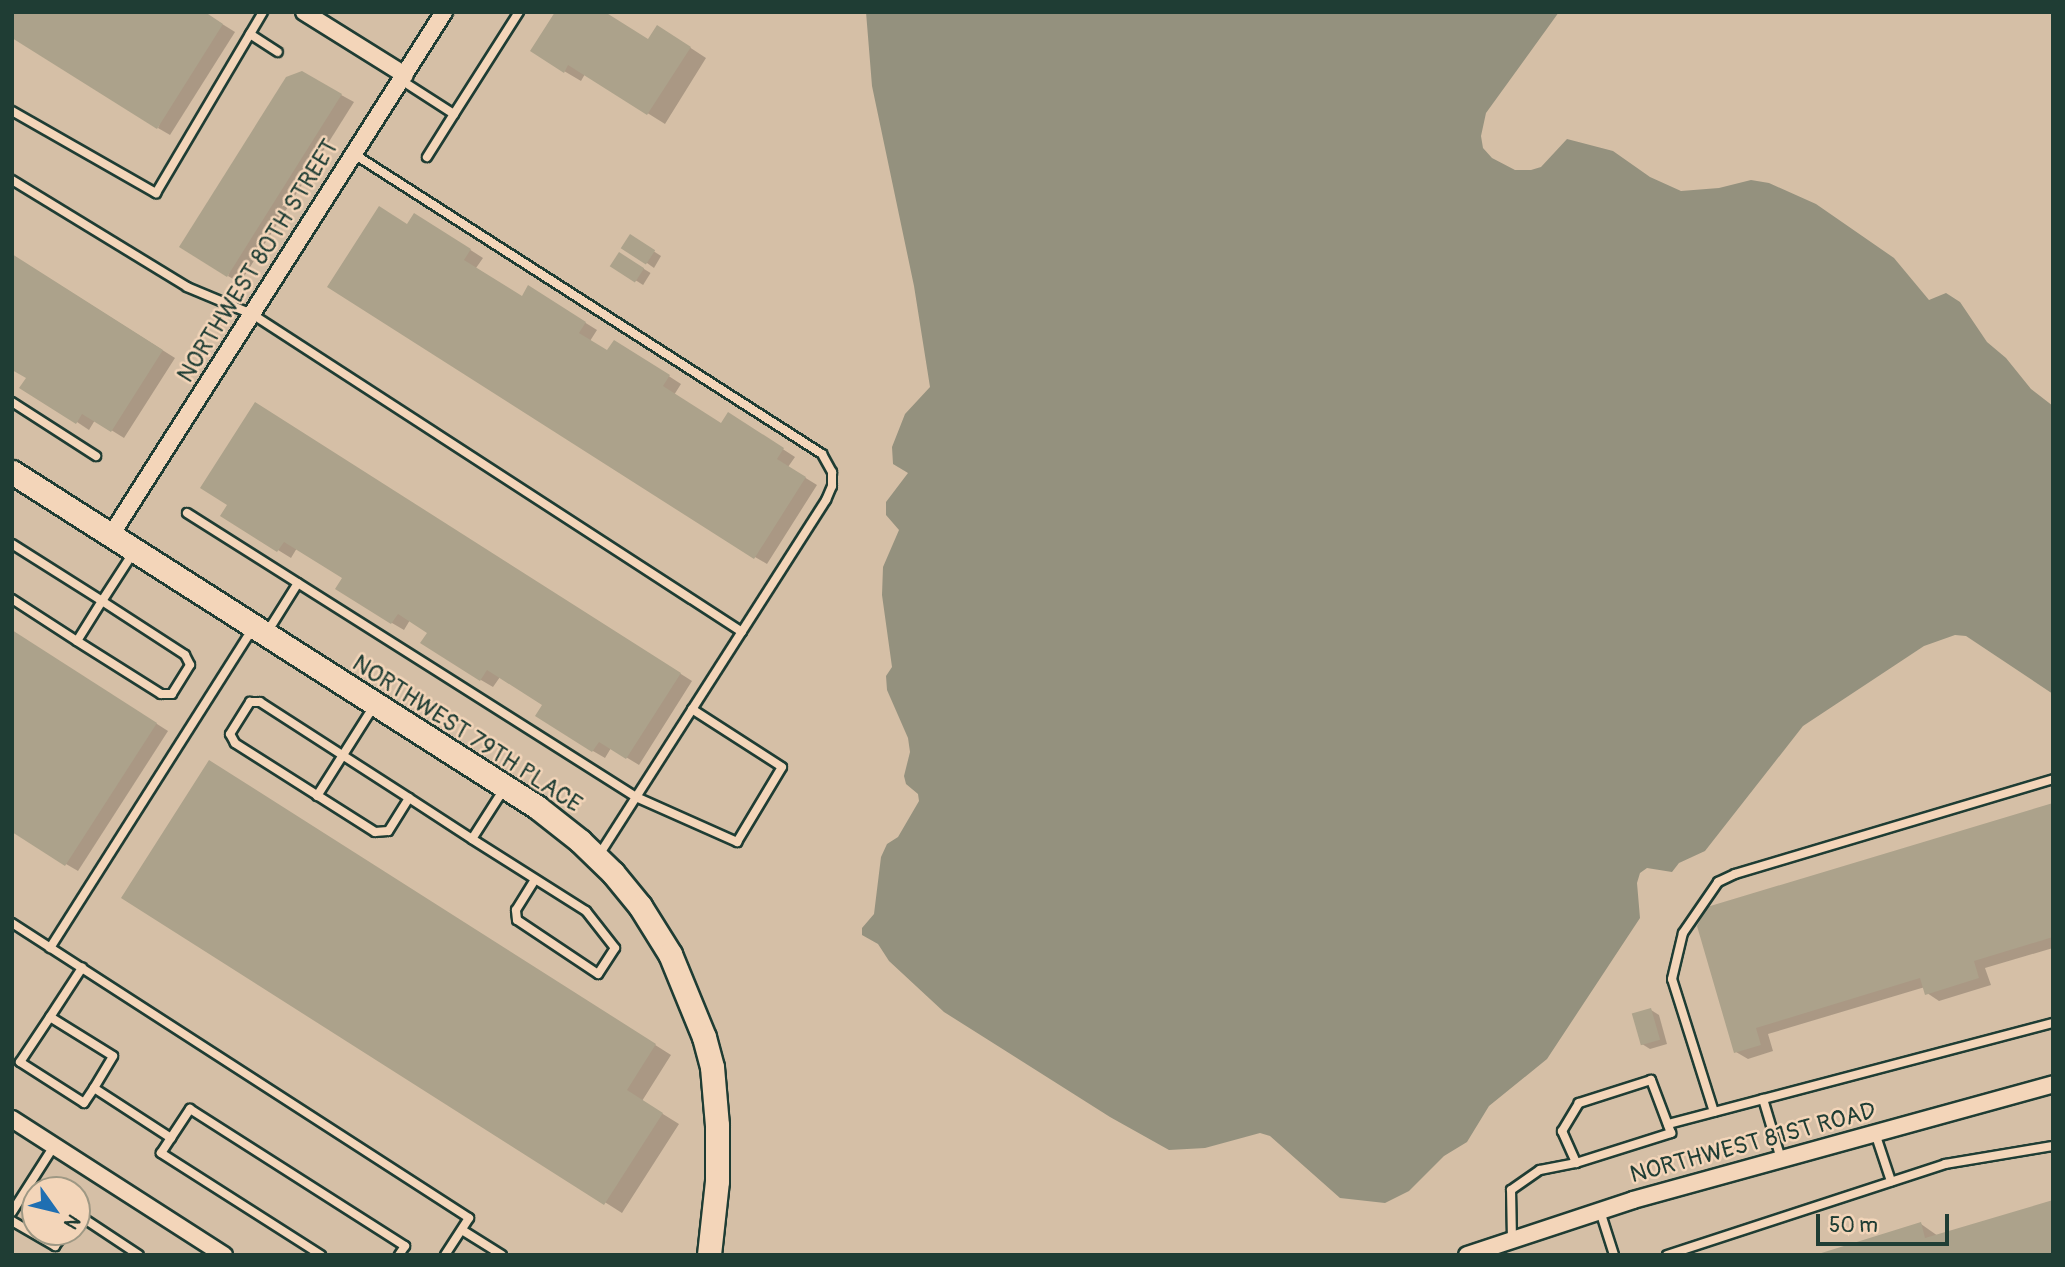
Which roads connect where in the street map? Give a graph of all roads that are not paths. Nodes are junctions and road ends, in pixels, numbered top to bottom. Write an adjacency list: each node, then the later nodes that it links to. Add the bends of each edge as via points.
1 (263, 12): 5 (lane)
2 (304, 12): 7 (street)
3 (444, 12): 7 (street, NORTHWEST 80TH STREET)
4 (519, 12): 9 (lane)
5 (250, 34): 6 (lane); 8 (lane, via 156,194)
6 (278, 52)
7 (403, 77): 9 (lane); 10 (street, NORTHWEST 80TH STREET)
8 (12, 111)
9 (454, 114): 11 (lane)
10 (354, 155): 13 (street, NORTHWEST 80TH STREET); 25 (lane, via 822,454 832,472 826,500)
11 (427, 157)
12 (12, 180): 13 (lane, via 187,287)
13 (252, 314): 18 (street, NORTHWEST 80TH STREET); 25 (lane)
14 (12, 402): 15 (lane)
15 (96, 456)
16 (12, 472): 18 (main road, NORTHWEST 79TH PLACE)
17 (187, 513): 21 (lane)
18 (111, 535): 20 (main road, NORTHWEST 79TH PLACE)
19 (12, 544): 23 (lane)
20 (135, 550): 23 (lane); 24 (main road, NORTHWEST 79TH PLACE)
21 (298, 583): 24 (lane); 33 (lane)
22 (12, 599): 26 (lane)
23 (102, 601): 26 (lane); 26 (lane, via 185,655 190,665 172,694 161,694)
24 (260, 630): 27 (main road, NORTHWEST 79TH PLACE); 39 (lane)
25 (741, 632): 28 (lane)
26 (77, 641)
27 (375, 704): 29 (lane); 31 (main road, NORTHWEST 79TH PLACE)
28 (692, 709): 33 (lane); 33 (lane, via 782,767 737,842)
29 (343, 755): 32 (lane); 32 (lane, via 260,702 250,702 230,734 235,743); 34 (lane)
30 (2053, 779): 46 (lane, via 1718,882 1683,933 1672,979)
31 (506, 786): 35 (lane); 36 (main road, NORTHWEST 79TH PLACE)
32 (317, 796): 34 (lane, via 375,832 388,831)
33 (636, 797): 36 (lane)
34 (410, 798): 35 (lane)
35 (472, 839): 37 (lane)
36 (598, 857): 67 (main road, NORTHWEST 79TH PLACE, via 656,929 683,979 704,1037 718,1125)
37 (535, 879): 37 (lane, via 586,911 615,948 598,974 517,920 516,910)
38 (12, 923): 39 (lane)
39 (50, 948): 40 (lane)
40 (82, 968): 41 (lane); 59 (lane, via 469,1219)
41 (50, 1017): 44 (lane, via 113,1056); 44 (lane, via 20,1062 84,1103)
42 (2053, 1023): 45 (lane)
43 (2053, 1084): 49 (street, NORTHWEST 81ST ROAD)
44 (94, 1088): 50 (lane)
45 (1763, 1099): 46 (lane); 53 (lane)
46 (1714, 1111): 48 (lane)
47 (12, 1119): 51 (street)
48 (1668, 1124): 54 (lane, via 1671,1133); 54 (lane, via 1651,1080 1579,1103 1562,1131)
49 (1875, 1133): 53 (street, NORTHWEST 81ST ROAD); 55 (lane)
50 (171, 1138): 63 (lane, via 161,1153); 64 (lane, via 190,1109 405,1246)
51 (54, 1146): 57 (lane); 62 (street)
52 (2053, 1146): 55 (lane, via 1945,1164)
53 (1781, 1159): 56 (street, NORTHWEST 81ST ROAD)
54 (1576, 1163): 60 (lane, via 1540,1170 1511,1190)
55 (1891, 1181): 70 (lane)
56 (1600, 1211): 60 (street, NORTHWEST 81ST ROAD); 69 (lane)
57 (12, 1212)
58 (91, 1223): 61 (lane)
59 (462, 1230): 65 (lane); 66 (lane)
60 (1512, 1240): 68 (street, NORTHWEST 81ST ROAD)
61 (139, 1255)
62 (224, 1255)
63 (321, 1255)
64 (399, 1255)
65 (446, 1255)
66 (502, 1255)
67 (709, 1255)
68 (1468, 1255)
69 (1614, 1255)
70 (1667, 1255)

